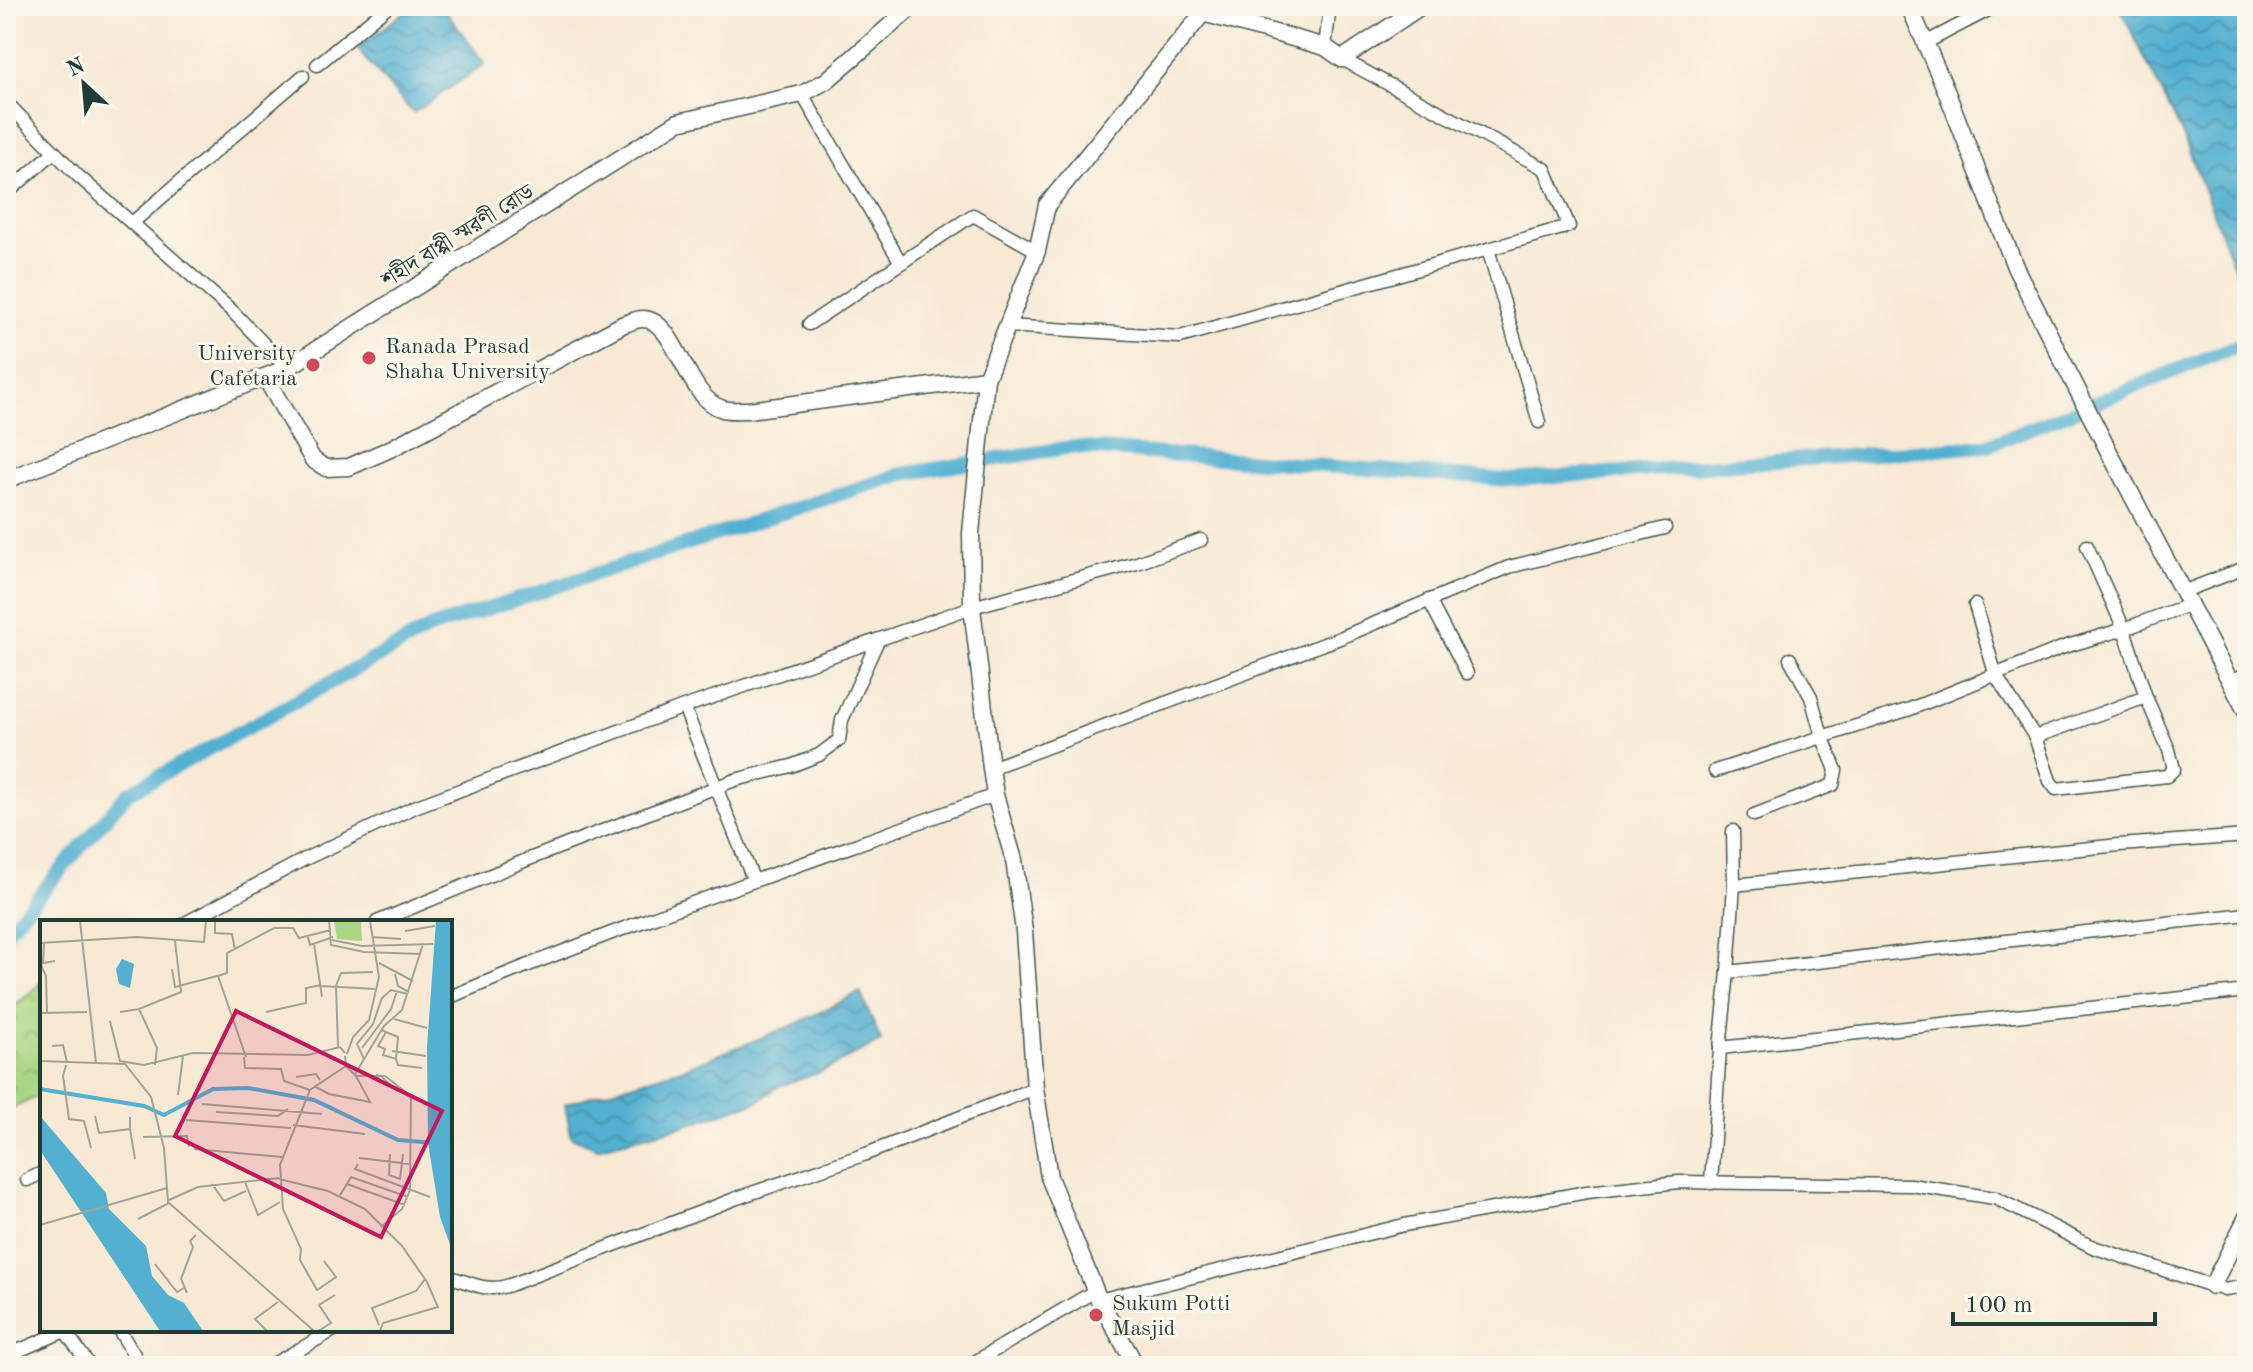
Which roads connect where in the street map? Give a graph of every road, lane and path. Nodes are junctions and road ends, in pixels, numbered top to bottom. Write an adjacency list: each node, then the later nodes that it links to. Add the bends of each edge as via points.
1 (388, 6): 11 (street)
2 (913, 6): 13 (street, শহীদ বাপ্পী স্মরণী রোড, via 826,81)
3 (1330, 6): 9 (street)
4 (1421, 6): 10 (street)
5 (1909, 6): 8 (street)
6 (1996, 6): 8 (street)
7 (1200, 9): 9 (street); 19 (street, via 1047,205)
8 (1925, 43): 32 (street, via 2016,269)
9 (1325, 47): 10 (street)
10 (1342, 59): 18 (street, via 1545,169 1569,226)
11 (317, 65)
12 (303, 76): 17 (street)
13 (802, 94): 20 (street); 23 (street, শহীদ বাপ্পী স্মরণী রোড, via 678,122)
14 (6, 102): 15 (street)
15 (54, 152): 16 (street); 17 (street)
16 (6, 194)
17 (132, 223): 23 (street, via 232,311)
18 (1488, 249): 22 (street, via 1180,337); 26 (street)
19 (1037, 251): 20 (street, via 973,215); 22 (street)
20 (901, 263): 21 (street)
21 (809, 324)
22 (1007, 326): 25 (street)
23 (287, 368): 24 (street, শহীদ বাপ্পী স্মরণী রোড)
24 (265, 377): 25 (street, via 313,460 326,468 349,467 392,448 641,318 655,322 698,390 723,409); 27 (street, শহীদ বাপ্পী স্মরণী রোড)
25 (986, 379): 35 (street, via 971,533)
26 (1539, 422)
27 (6, 480)
28 (1665, 528): 33 (street, via 1509,567)
29 (1201, 540): 35 (street, via 1137,563)
30 (2087, 546): 36 (street)
31 (2247, 567): 32 (street)
32 (2186, 599): 36 (street); 42 (street)
33 (1429, 600): 39 (street); 48 (street)
34 (1975, 605): 41 (street)
35 (972, 607): 37 (street); 48 (street)
36 (2124, 629): 41 (street); 43 (street)
37 (878, 640): 44 (street); 50 (street, via 842,720 839,740 819,755)
38 (1790, 659): 46 (street, via 1811,697)
39 (1467, 673)
40 (2247, 674): 42 (street)
41 (1996, 676): 46 (street); 47 (street)
42 (2229, 681): 45 (street)
43 (2146, 697): 47 (street); 47 (street, via 2169,750 2174,769 2167,776 2056,789)
44 (684, 707): 50 (street); 58 (street, via 417,806)
45 (2247, 713)
46 (1822, 736): 49 (street); 52 (street, via 1836,770 1833,785)
47 (2035, 737)
48 (991, 768): 51 (street)
49 (1715, 771)
50 (715, 789): 55 (street); 59 (street)
51 (995, 795): 55 (street); 64 (street, via 1014,860 1024,931)
52 (1754, 815)
53 (1733, 831): 56 (street)
54 (2247, 836): 56 (street)
55 (753, 879): 62 (street)
56 (1734, 885): 60 (street)
57 (2247, 914): 60 (street)
58 (191, 920)
59 (382, 920)
60 (1728, 972): 63 (street)
61 (2247, 991): 63 (street)
62 (452, 996)
63 (1720, 1048): 67 (street)
64 (1035, 1088): 69 (street, via 496,1290); 72 (street, via 1049,1177)
65 (40, 1174): 66 (street)
66 (27, 1180)
67 (1711, 1183): 70 (street, via 1911,1185 1995,1198 2093,1247); 72 (street, via 1587,1192 1404,1225)
68 (2247, 1217): 70 (street)
69 (452, 1278)
70 (2212, 1286): 71 (street)
71 (2247, 1286)
72 (1097, 1295): 81 (street); 82 (street)
73 (61, 1332): 77 (street)
74 (67, 1332): 78 (street)
75 (120, 1332): 79 (street)
76 (330, 1332): 80 (street)
77 (6, 1356)
78 (90, 1366)
79 (141, 1366)
80 (270, 1366)
81 (968, 1366)
82 (1136, 1366)

